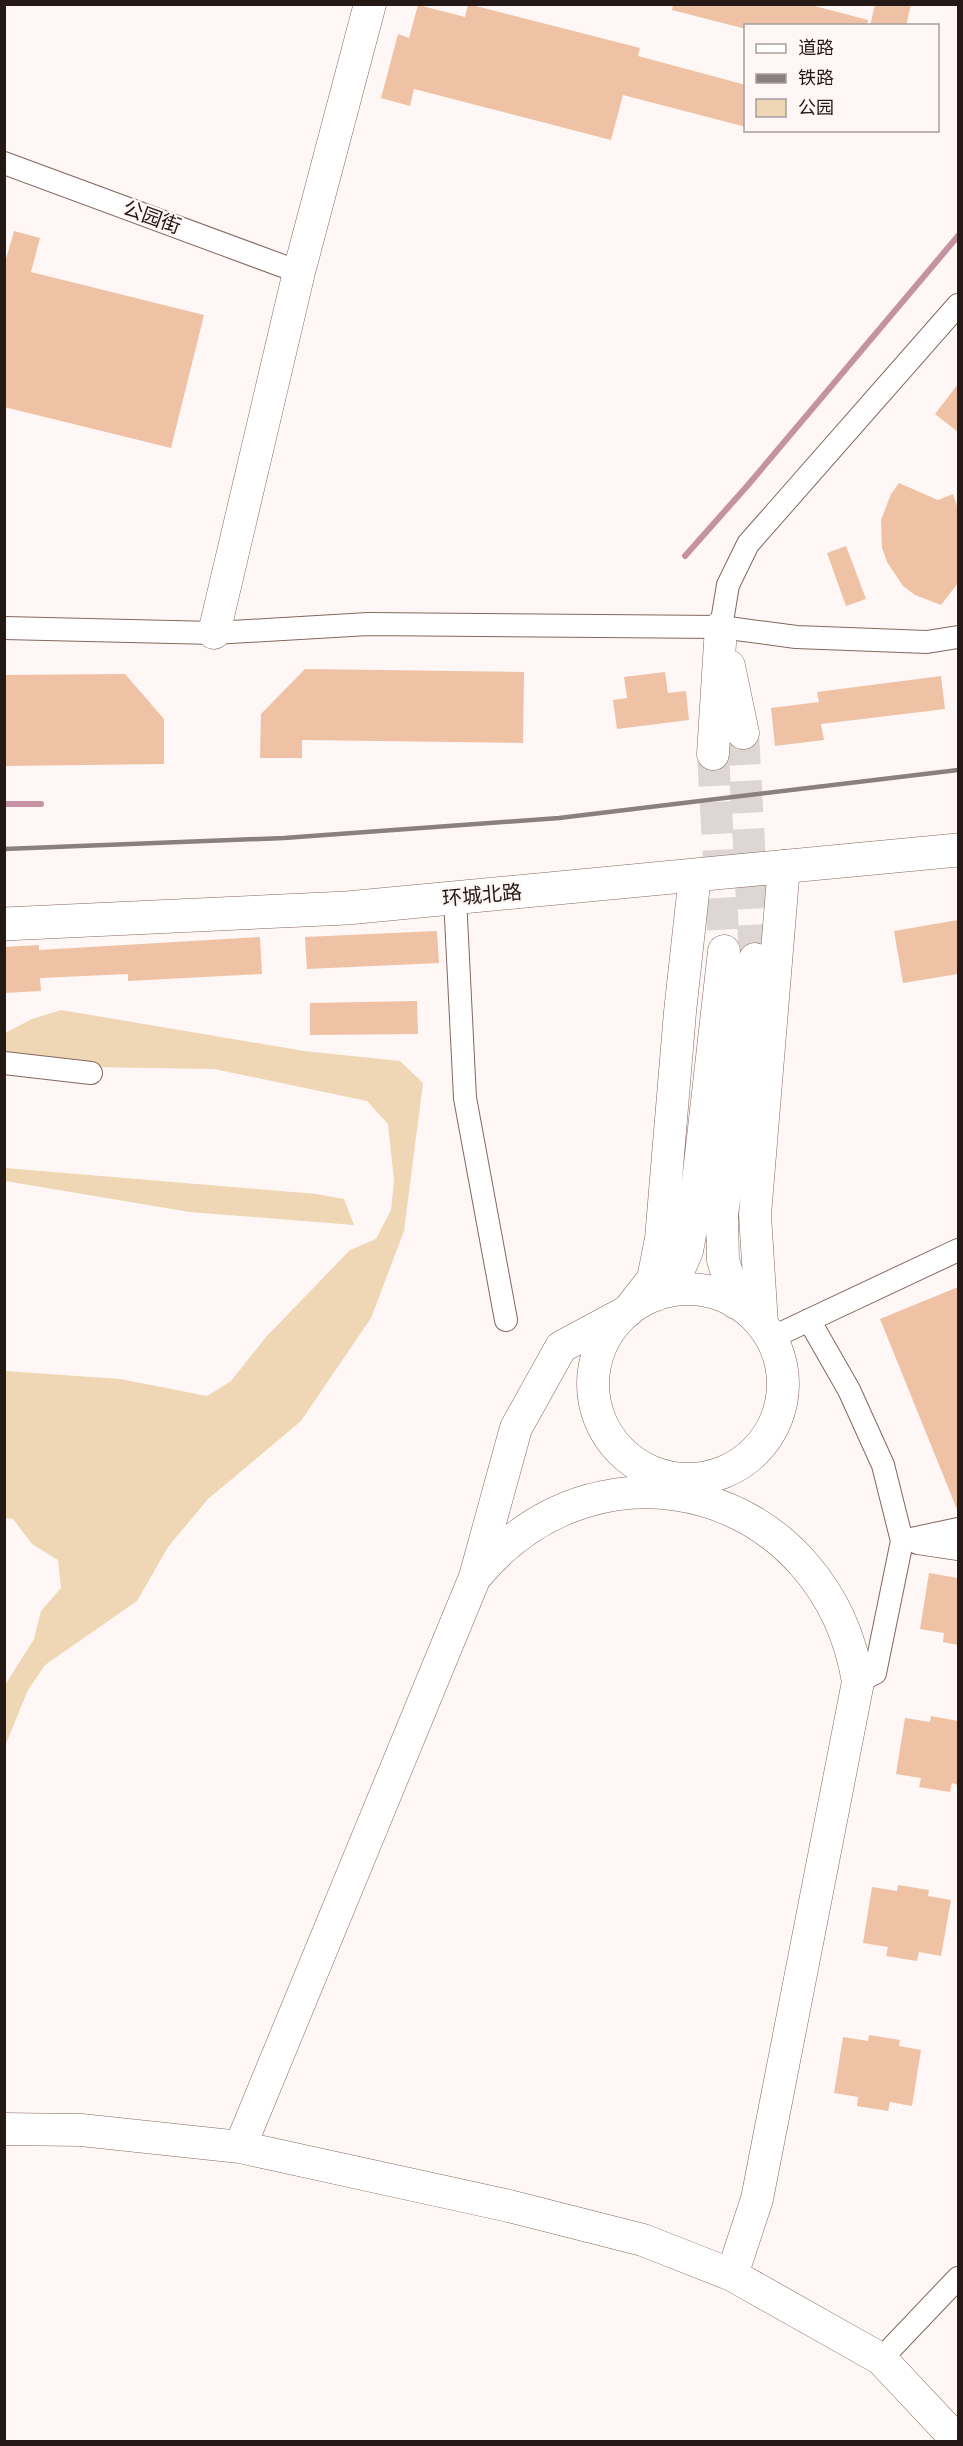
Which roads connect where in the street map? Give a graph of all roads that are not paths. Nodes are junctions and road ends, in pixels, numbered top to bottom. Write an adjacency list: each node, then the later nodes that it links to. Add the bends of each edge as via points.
1 (370, 4): 3 (street)
2 (4, 163): 3 (street, 公园街)
3 (299, 272): 7 (street)
4 (958, 305): 5 (street, via 748,544 728,585)
5 (722, 627): 7 (street, via 368,624); 8 (street, via 796,637 927,642); 9 (street); 10 (street)
6 (4, 628): 7 (street)
7 (214, 633)
8 (958, 638)
9 (743, 733)
10 (713, 754)
11 (958, 850): 12 (main road, 环城北路)
12 (784, 867): 13 (main road, 环城北路); 26 (street, via 755,1215)
13 (695, 875): 14 (main road, 环城北路); 23 (street, via 661,1239 652,1279)
14 (455, 898): 15 (main road, 环城北路, via 347,908); 24 (street, via 465,1098)
15 (4, 924)
16 (724, 951): 21 (street, via 687,1251 681,1267)
17 (755, 958): 22 (street, via 723,1215 723,1260)
18 (4, 1063): 19 (street)
19 (91, 1073)
20 (958, 1250): 25 (street)
21 (656, 1295): 22 (street, via 689,1289); 23 (street)
22 (736, 1303): 26 (street)
23 (627, 1311): 27 (street, via 602,1343 593,1383 598,1416); 33 (street, via 561,1347 516,1428)
24 (506, 1320)
25 (809, 1320): 26 (street); 31 (street, via 849,1389 883,1465)
26 (766, 1331): 28 (street, via 782,1368 783,1393 777,1417 754,1452)
27 (626, 1456): 28 (street, via 671,1478 704,1478); 29 (street)
28 (720, 1473): 29 (street)
29 (670, 1495): 33 (street, via 612,1495 567,1508 526,1529); 34 (street, via 705,1501 748,1519 803,1561 841,1617)
30 (958, 1529): 31 (street)
31 (902, 1541): 32 (street); 34 (street, via 875,1673)
32 (958, 1549)
33 (475, 1577): 36 (street)
34 (858, 1682): 37 (street, via 757,2199)
35 (4, 2129): 36 (street, via 81,2130)
36 (240, 2146): 37 (street, via 643,2240)
37 (732, 2275): 39 (street)
38 (958, 2278): 39 (street)
39 (881, 2359): 40 (street)
40 (958, 2441)

